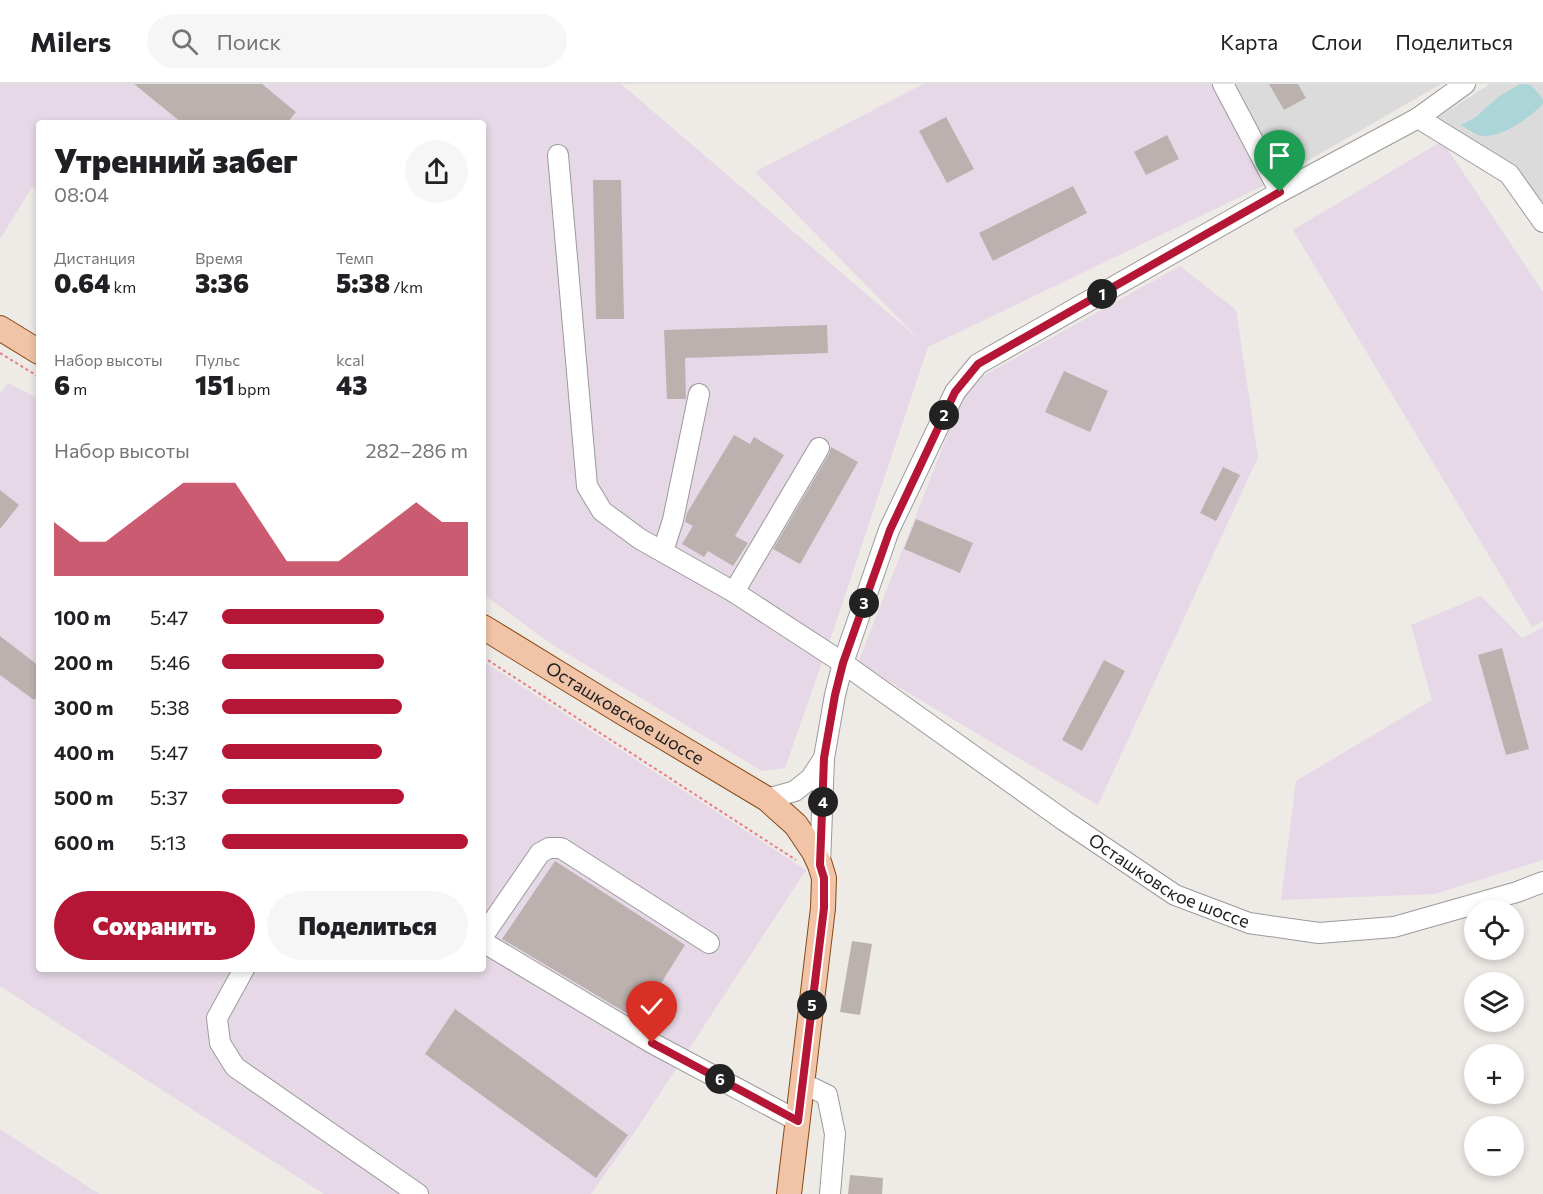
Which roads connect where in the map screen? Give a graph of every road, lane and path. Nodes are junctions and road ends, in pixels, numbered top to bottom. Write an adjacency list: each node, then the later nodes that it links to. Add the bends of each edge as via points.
1 (1223, 84): 5 (street)
2 (1465, 84): 3 (street)
3 (1418, 118): 5 (street); 6 (street, via 1509,174)
4 (558, 155): 13 (street, Осташковское шоссе, via 587,486 602,511)
5 (1280, 192): 17 (street, via 978,364 955,392 890,530)
6 (1543, 222)
7 (0, 328): 8 (main road)
8 (36, 350)
9 (0, 354): 10 (path)
10 (36, 375)
11 (699, 394): 13 (street)
12 (819, 448): 14 (street)
13 (663, 551): 14 (street, Осташковское шоссе)
14 (734, 592): 17 (street, Осташковское шоссе)
15 (486, 629): 19 (main road, Осташковское шоссе)
16 (486, 659): 20 (path, via 704,802)
17 (843, 663): 18 (street); 21 (street, Осташковское шоссе, via 1175,895 1249,923 1319,933 1394,927)
18 (824, 758): 19 (street, via 811,778 795,791); 20 (street)
19 (767, 799): 20 (main road, Осташковское шоссе, via 806,838)
20 (822, 872): 26 (main road, via 824,908)
21 (1543, 882)
22 (486, 932): 23 (street, via 540,853 561,848)
23 (710, 943)
24 (486, 944): 27 (street, via 652,1043)
25 (242, 972): 28 (street, via 217,1018 220,1043 235,1067)
26 (802, 1083): 27 (main road); 30 (street, via 827,1095 835,1134)
27 (798, 1121): 29 (main road)
28 (418, 1194)
29 (789, 1194)
30 (830, 1194)

